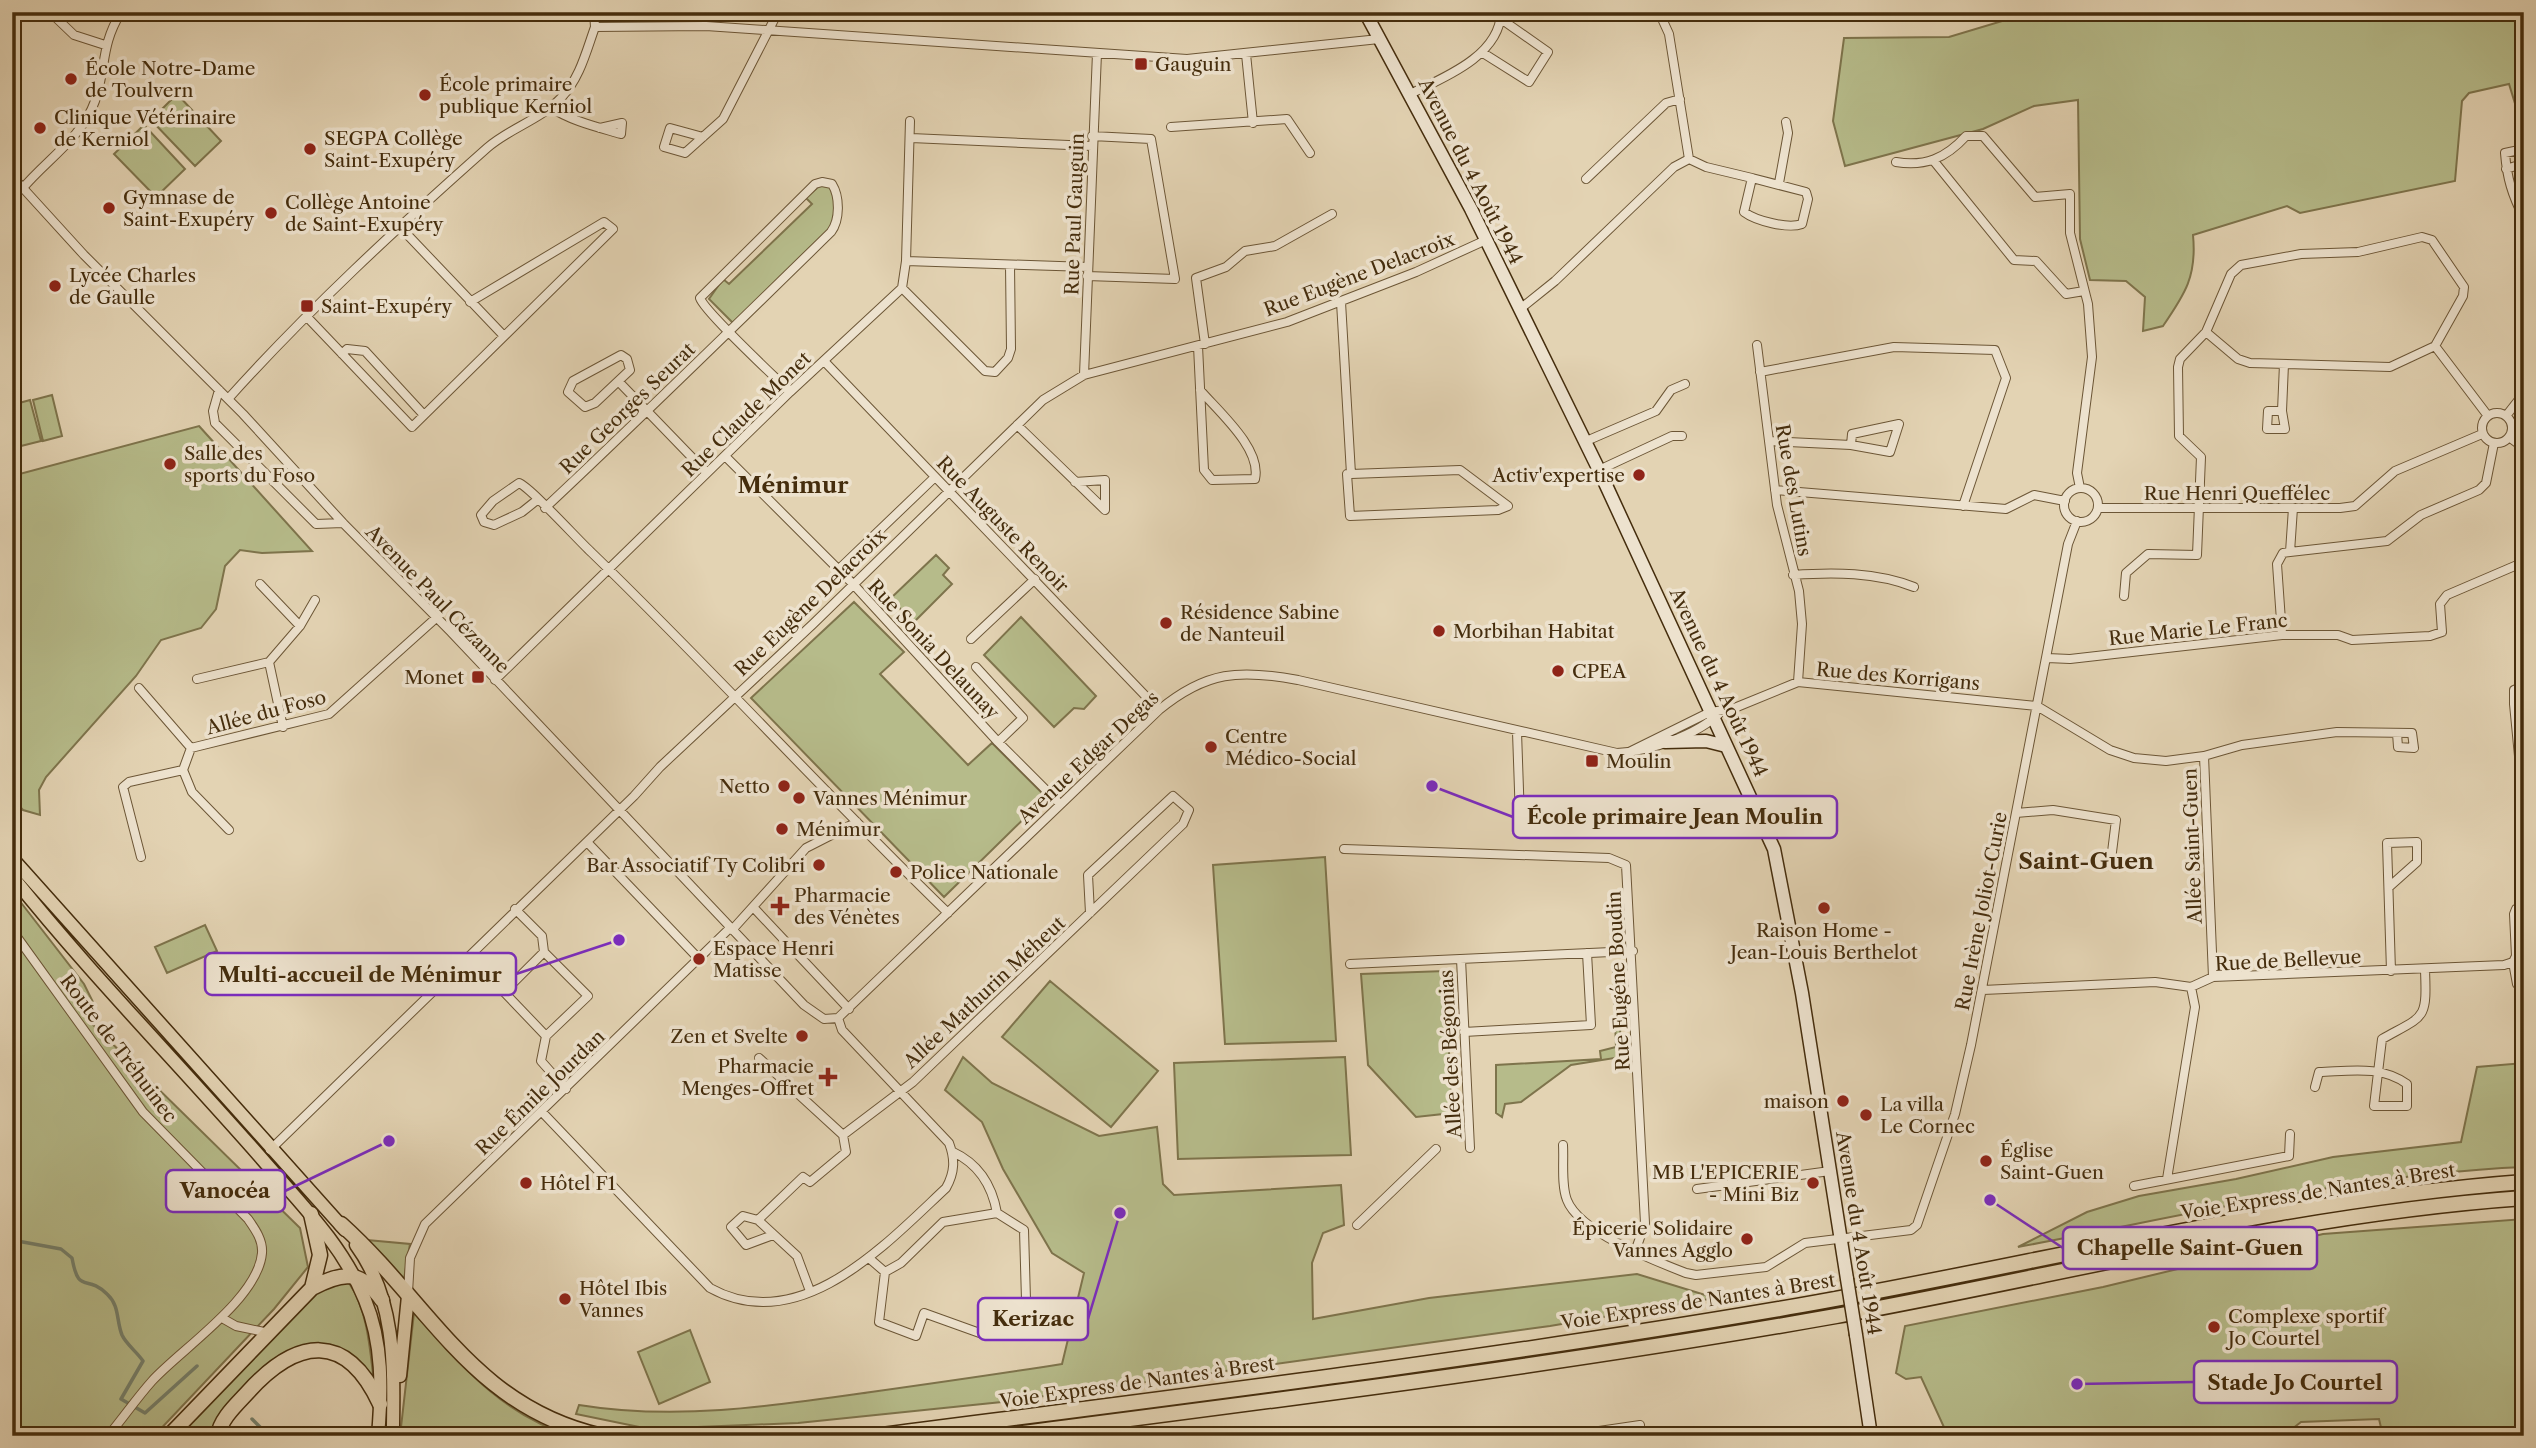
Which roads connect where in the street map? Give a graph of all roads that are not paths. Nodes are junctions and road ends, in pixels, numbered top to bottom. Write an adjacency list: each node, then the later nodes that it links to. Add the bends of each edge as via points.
1 (50, 12): 11 (street, via 74,35)
2 (121, 12): 11 (street)
3 (594, 12): 8 (street)
4 (778, 12): 9 (street)
5 (1365, 12): 10 (street, Avenue du 4 Août 1944)
6 (1659, 12): 16 (street, via 1670,34)
7 (1501, 15): 13 (street); 13 (street, via 1548,52 1529,82)
8 (595, 27): 9 (street); 17 (street, via 580,72)
9 (769, 30): 12 (street); 23 (street, via 723,119)
10 (1379, 39): 14 (street); 15 (street, Avenue du 4 Août 1944)
11 (105, 45): 36 (street, via 98,90 85,122)
12 (1097, 53): 14 (street, via 1187,59); 25 (street, Rue Paul Gauguin)
13 (1483, 53): 15 (street)
14 (1246, 54): 19 (street)
15 (1410, 94): 40 (street, Avenue du 4 Août 1944)
16 (1680, 99): 27 (street); 33 (street, via 1651,115)
17 (550, 107): 22 (street); 39 (street, via 506,131)
18 (910, 121): 24 (street)
19 (1253, 122): 21 (street); 26 (street, via 1287,120)
20 (1786, 122): 34 (street)
21 (1171, 127)
22 (600, 128)
23 (703, 137): 23 (street, via 670,128 664,147 685,153)
24 (911, 138): 25 (street); 41 (street)
25 (1092, 141): 43 (street, Rue Paul Gauguin); 43 (street, via 1151,139 1175,279)
26 (1310, 153)
27 (1689, 159): 32 (street); 48 (street, via 1674,167)
28 (1933, 160): 29 (street, via 1914,165); 45 (street, via 2014,260 2036,261 2066,294); 45 (street, via 1946,156 1966,136 1983,136 2035,197 2070,194 2070,233)
29 (1896, 162)
30 (2507, 169): 38 (street, via 2508,187)
31 (12, 176): 36 (street, Avenue Paul Cézanne)
32 (1752, 178): 34 (street); 34 (street, via 1744,212 1794,227 1802,223 1806,192)
33 (1586, 179)
34 (1779, 183)
35 (12, 187): 36 (street)
36 (22, 189): 63 (street, Avenue Paul Cézanne)
37 (1332, 214): 53 (street, via 1275,246 1245,251 1226,267 1196,278)
38 (2524, 218)
39 (401, 228): 46 (street); 49 (street)
40 (1486, 240): 47 (street, Rue Eugène Delacroix); 48 (street, Avenue du 4 Août 1944)
41 (906, 261): 42 (street); 44 (street)
42 (1010, 265): 43 (street); 44 (street, via 1011,349 995,372 985,371)
43 (1088, 271): 60 (street, Rue Paul Gauguin)
44 (902, 288): 57 (street, Rue Claude Monet)
45 (2084, 291): 88 (street, via 2092,357 2077,473)
46 (470, 302): 52 (street); 52 (street, via 604,222 613,229)
47 (1341, 302): 53 (street, Rue Eugène Delacroix); 85 (street)
48 (1520, 309): 78 (street, Avenue du 4 Août 1944)
49 (308, 318): 56 (street); 67 (street)
50 (730, 331): 50 (street, via 836,224 837,193 832,184 815,184 700,298 702,306); 65 (street); 69 (street, Rue Georges Seurat)
51 (2206, 332): 55 (street, via 2231,274 2241,265 2301,254 2358,252 2423,237 2438,245 2464,287); 58 (street, via 2238,359); 94 (street, via 2180,359 2178,377 2179,436 2201,457)
52 (503, 335): 70 (street)
53 (1201, 345): 60 (street, Rue Eugène Delacroix); 64 (street)
54 (1757, 345): 59 (street, Rue des Lutins)
55 (2435, 346): 58 (street, via 2390,367); 71 (street)
56 (342, 354): 70 (street, via 347,349 365,351); 70 (street, via 412,427)
57 (824, 361): 65 (street, Rue Claude Monet); 86 (street, Rue Auguste Renoir)
58 (2284, 364): 68 (street)
59 (1760, 372): 77 (street, Rue des Lutins); 93 (street, via 1894,347 1995,351 2007,378)
60 (1084, 375): 73 (street, Rue Eugène Delacroix, via 1043,400)
61 (619, 382): 61 (street, via 630,370 621,355 573,381 568,392 585,407 595,404); 69 (street)
62 (1685, 384): 78 (street, via 1671,390 1656,411)
63 (219, 390): 67 (street, Avenue Paul Cézanne); 99 (street, via 215,423 316,524)
64 (1200, 390): 64 (street, via 1204,470 1212,480 1255,479 1253,453)
65 (790, 392): 82 (street, Rue Claude Monet)
66 (2524, 393): 72 (street)
67 (228, 399): 99 (street, Avenue Paul Cézanne)
68 (2282, 411)
69 (647, 412): 84 (street); 95 (street, Rue Georges Seurat)
70 (423, 414)
71 (2488, 416): 72 (street); 74 (street, via 2482,424)
72 (2506, 416): 76 (street, via 2512,428)
73 (1017, 425): 87 (street); 90 (street, Rue Eugène Delacroix)
74 (2483, 434): 79 (street); 97 (street, Rue Henri Queffélec, via 2395,471 2355,506)
75 (1682, 436): 83 (street, via 1672,436)
76 (2509, 437): 79 (street); 81 (street)
77 (1769, 440): 80 (street); 89 (street, Rue des Lutins)
78 (1584, 442): 83 (street, Avenue du 4 Août 1944)
79 (2494, 443): 100 (street, via 2486,483 2479,490 2421,515 2386,541)
80 (1851, 445): 80 (street, via 1890,452 1899,424 1852,434)
81 (2524, 448)
82 (725, 456): 84 (street, Rue Claude Monet); 103 (street, Rue Sonia Delaunay)
83 (1599, 470): 126 (street, Avenue du 4 Août 1944)
84 (707, 473): 102 (street, Rue Claude Monet)
85 (1351, 474): 85 (street, via 1460,470 1508,506 1350,516 1347,474)
86 (935, 477): 90 (street, Rue Auguste Renoir); 103 (street)
87 (1076, 482): 87 (street, via 1085,492 1105,510 1105,480)
88 (2080, 488): 92 (street, via 2070,492); 96 (street, via 2094,494)
89 (1775, 490): 93 (street); 104 (street, Rue des Lutins)
90 (948, 491): 105 (street, Rue Auguste Renoir); 107 (street, Rue Eugène Delacroix)
91 (537, 500): 91 (street, via 494,525 484,522 481,515 519,483); 95 (street)
92 (2065, 502): 93 (street, via 2034,495 2006,509); 98 (street, via 2068,516)
93 (1964, 506)
94 (2199, 507): 96 (street, Rue Henri Queffélec); 97 (street, Rue Henri Queffélec); 109 (street, via 2197,555 2148,554 2126,573)
95 (545, 508): 102 (street)
96 (2098, 508): 98 (street, via 2092,517)
97 (2292, 508): 100 (street)
98 (2077, 521): 115 (street, Rue Irène Joliot-Curie, via 2068,544)
99 (343, 523): 111 (street, Avenue Paul Cézanne)
100 (2290, 552): 113 (street, via 2283,553 2277,564)
101 (2524, 562): 113 (street, Rue Marie Le Franc, via 2447,595 2440,604 2442,632 2430,636 2352,640 2338,635)
102 (609, 569): 119 (street, Rue Claude Monet); 123 (street)
103 (838, 570): 107 (street, Rue Sonia Delaunay)
104 (1793, 575): 108 (street, via 1866,575); 120 (street, Rue des Lutins, via 1802,624)
105 (1035, 579): 114 (street); 125 (street, Rue Auguste Renoir)
106 (260, 584): 112 (street)
107 (854, 585): 123 (street, Rue Eugène Delacroix); 132 (street, Rue Sonia Delaunay)
108 (1914, 587)
109 (2124, 596)
110 (315, 600): 112 (street)
111 (436, 618): 119 (street, Avenue Paul Cézanne); 127 (street, Allée du Foso, via 338,710)
112 (300, 625): 116 (street)
113 (2282, 635): 115 (street, Rue Marie Le Franc)
114 (971, 639)
115 (2047, 658): 124 (street, Rue Irène Joliot-Curie)
116 (269, 662): 118 (street); 127 (street)
117 (976, 667): 132 (street, via 1023,718)
118 (197, 679)
119 (495, 680): 140 (street, Avenue Paul Cézanne)
120 (1798, 682): 124 (street, Rue des Korrigans); 126 (street, Rue des Korrigans)
121 (2524, 687): 128 (street, via 2514,690)
122 (139, 688): 134 (street, Allée du Foso)
123 (734, 696): 140 (street, Rue Eugène Delacroix); 142 (street)
124 (2037, 706): 136 (street, via 2110,750 2134,758 2166,761); 141 (street, Rue Irène Joliot-Curie)
125 (1159, 710): 129 (street, Avenue Edgar Degas, via 1208,679 1264,674); 138 (street, Avenue Edgar Degas)
126 (1714, 714): 131 (street, Avenue Edgar Degas); 133 (street, Avenue du 4 Août 1944); 135 (street)
127 (283, 727): 134 (street, Allée du Foso)
128 (2520, 731): 139 (street)
129 (1517, 732): 135 (street, Avenue Edgar Degas); 143 (street, via 1520,819 1525,826)
130 (2396, 733): 136 (street, via 2337,732 2242,745)
131 (1665, 742): 133 (street, via 1706,741); 135 (street, Avenue Edgar Degas)
132 (998, 743): 138 (street, Rue Sonia Delaunay)
133 (1726, 746): 190 (street, Avenue du 4 Août 1944, via 1774,849)
134 (191, 748): 137 (street)
135 (1627, 753)
136 (2204, 756): 168 (street, Allée Saint-Guen)
137 (183, 770): 144 (street, via 192,792); 147 (street, via 123,787)
138 (1060, 804): 155 (street, Avenue Edgar Degas)
139 (2524, 808)
140 (618, 812): 145 (street, Rue Eugène Delacroix); 157 (street, Avenue Paul Cézanne)
141 (2017, 813): 149 (street, via 2053,810 2116,820); 170 (street, Rue Irène Joliot-Curie)
142 (857, 821): 153 (street, Rue Émile Jourdan, via 806,848); 155 (street)
143 (1606, 828)
144 (229, 830)
145 (587, 842): 154 (street, Rue Eugène Delacroix); 162 (street)
146 (1344, 849): 159 (street, Rue Eugéne Boudin, via 1619,861 1628,872)
147 (141, 857)
148 (12, 858): 185 (main road)
149 (2111, 860)
150 (12, 876): 189 (main road)
151 (2389, 887): 151 (street, via 2417,863 2417,842 2388,843); 167 (street)
152 (2524, 906): 164 (street, via 2514,914)
153 (754, 908): 157 (street, Rue Émile Jourdan); 172 (street)
154 (515, 909): 160 (street, via 542,936); 185 (street, Rue Eugène Delacroix)
155 (948, 913): 172 (street, Avenue Edgar Degas)
156 (1090, 914): 156 (street, Allée Mathurin Méheut, via 1183,824 1189,810 1173,796 1088,875); 180 (street, Allée Mathurin Méheut)
157 (731, 929): 162 (street, Rue Émile Jourdan); 173 (street, Avenue Paul Cézanne, via 804,1005 824,1018)
158 (12, 930): 211 (street, Route de Tréhuinec, via 143,1112 260,1236 257,1271)
159 (1633, 951): 161 (street); 203 (street, Rue Eugéne Boudin, via 1645,1223)
160 (544, 952): 175 (street, via 504,992); 175 (street, via 588,996)
161 (1587, 953): 163 (street); 174 (street, via 1591,1025)
162 (699, 959): 179 (street, Rue Émile Jourdan)
163 (1461, 959): 165 (street); 174 (street, Allée des Bégonias)
164 (2513, 962): 166 (street, Rue de Bellevue); 171 (street, via 2517,984)
165 (1350, 964)
166 (2425, 970): 167 (street, Rue de Bellevue); 177 (street, via 2426,1009 2420,1018 2382,1039)
167 (2391, 971): 168 (street, Rue de Bellevue)
168 (2213, 977): 169 (street, Rue de Bellevue)
169 (2191, 987): 170 (street, Rue de Bellevue, via 2155,982); 191 (street, via 2195,1007)
170 (1983, 990): 202 (street, Rue Irène Joliot-Curie, via 1955,1114 1917,1225 1911,1230)
171 (2524, 992)
172 (849, 1009): 173 (street, Avenue Edgar Degas)
173 (838, 1018): 180 (street, via 842,1030)
174 (1464, 1032): 186 (street, Allée des Bégonias)
175 (546, 1037): 179 (street, via 541,1061)
176 (759, 1058): 183 (street)
177 (2379, 1071): 177 (street, via 2407,1084 2407,1105 2374,1105); 178 (street, via 2319,1072)
178 (2315, 1087)
179 (566, 1089): 181 (street, Rue Émile Jourdan)
180 (898, 1092): 183 (street, Allée Mathurin Méheut); 188 (street)
181 (542, 1112): 208 (street, via 710,1288 730,1299 763,1304); 209 (street, Rue Émile Jourdan, via 425,1224 410,1258)
182 (2290, 1134): 191 (street, via 2289,1156)
183 (843, 1135): 198 (street, via 845,1152 810,1182 803,1177)
184 (1563, 1145): 203 (street, via 1567,1200 1605,1236)
185 (272, 1148): 189 (street, Rue Eugène Delacroix); 199 (main road)
186 (1470, 1148)
187 (1436, 1149): 200 (street)
188 (953, 1152): 196 (street, via 988,1182); 204 (street, via 954,1168 946,1188)
189 (261, 1158): 197 (main road)
190 (1830, 1171): 194 (street); 202 (street, Avenue du 4 Août 1944)
191 (2167, 1179): 193 (street)
192 (2524, 1182): 222 (highway, Voie Express de Nantes à Brest, via 2251,1219 1658,1329)
193 (2134, 1186)
194 (1697, 1189)
195 (2524, 1198): 223 (highway, Voie Express de Nantes à Brest, via 2319,1223 1834,1316 1614,1351)
196 (997, 1213): 205 (street, via 943,1223); 205 (street, via 1024,1230 1026,1300 1022,1311 1000,1303 988,1336 924,1312 916,1336 879,1322)
197 (311, 1214): 206 (main road); 207 (highway, via 320,1255)
198 (758, 1220): 201 (street); 201 (street, via 743,1216 731,1227 746,1245)
199 (341, 1224): 209 (highway); 210 (main road, via 375,1275)
200 (1357, 1225)
201 (773, 1235): 208 (street, via 797,1256)
202 (1840, 1237): 203 (street, via 1805,1243 1766,1267 1696,1275); 215 (street, Avenue du 4 Août 1944, bridge)
203 (1635, 1252)
204 (870, 1259): 205 (street); 208 (street)
205 (885, 1272)
206 (354, 1276): 207 (highway); 210 (highway, via 367,1280); 213 (main road, via 377,1338)
207 (312, 1288): 212 (highway)
208 (810, 1291)
209 (408, 1296): 216 (main road); 221 (highway, via 499,1390 542,1416)
210 (382, 1300): 216 (main road, via 392,1346)
211 (222, 1318): 212 (street); 217 (street, Route de Tréhuinec, via 153,1380)
212 (270, 1333): 218 (highway)
213 (380, 1404): 219 (highway, via 365,1379 340,1356 315,1349 298,1352 262,1376 231,1410); 220 (main road)
214 (1640, 1425): 224 (street)
215 (1870, 1430)
216 (393, 1431)
217 (107, 1436)
218 (169, 1436)
219 (218, 1436)
220 (378, 1436)
221 (602, 1436)
222 (874, 1436)
223 (999, 1436)
224 (1564, 1436)

